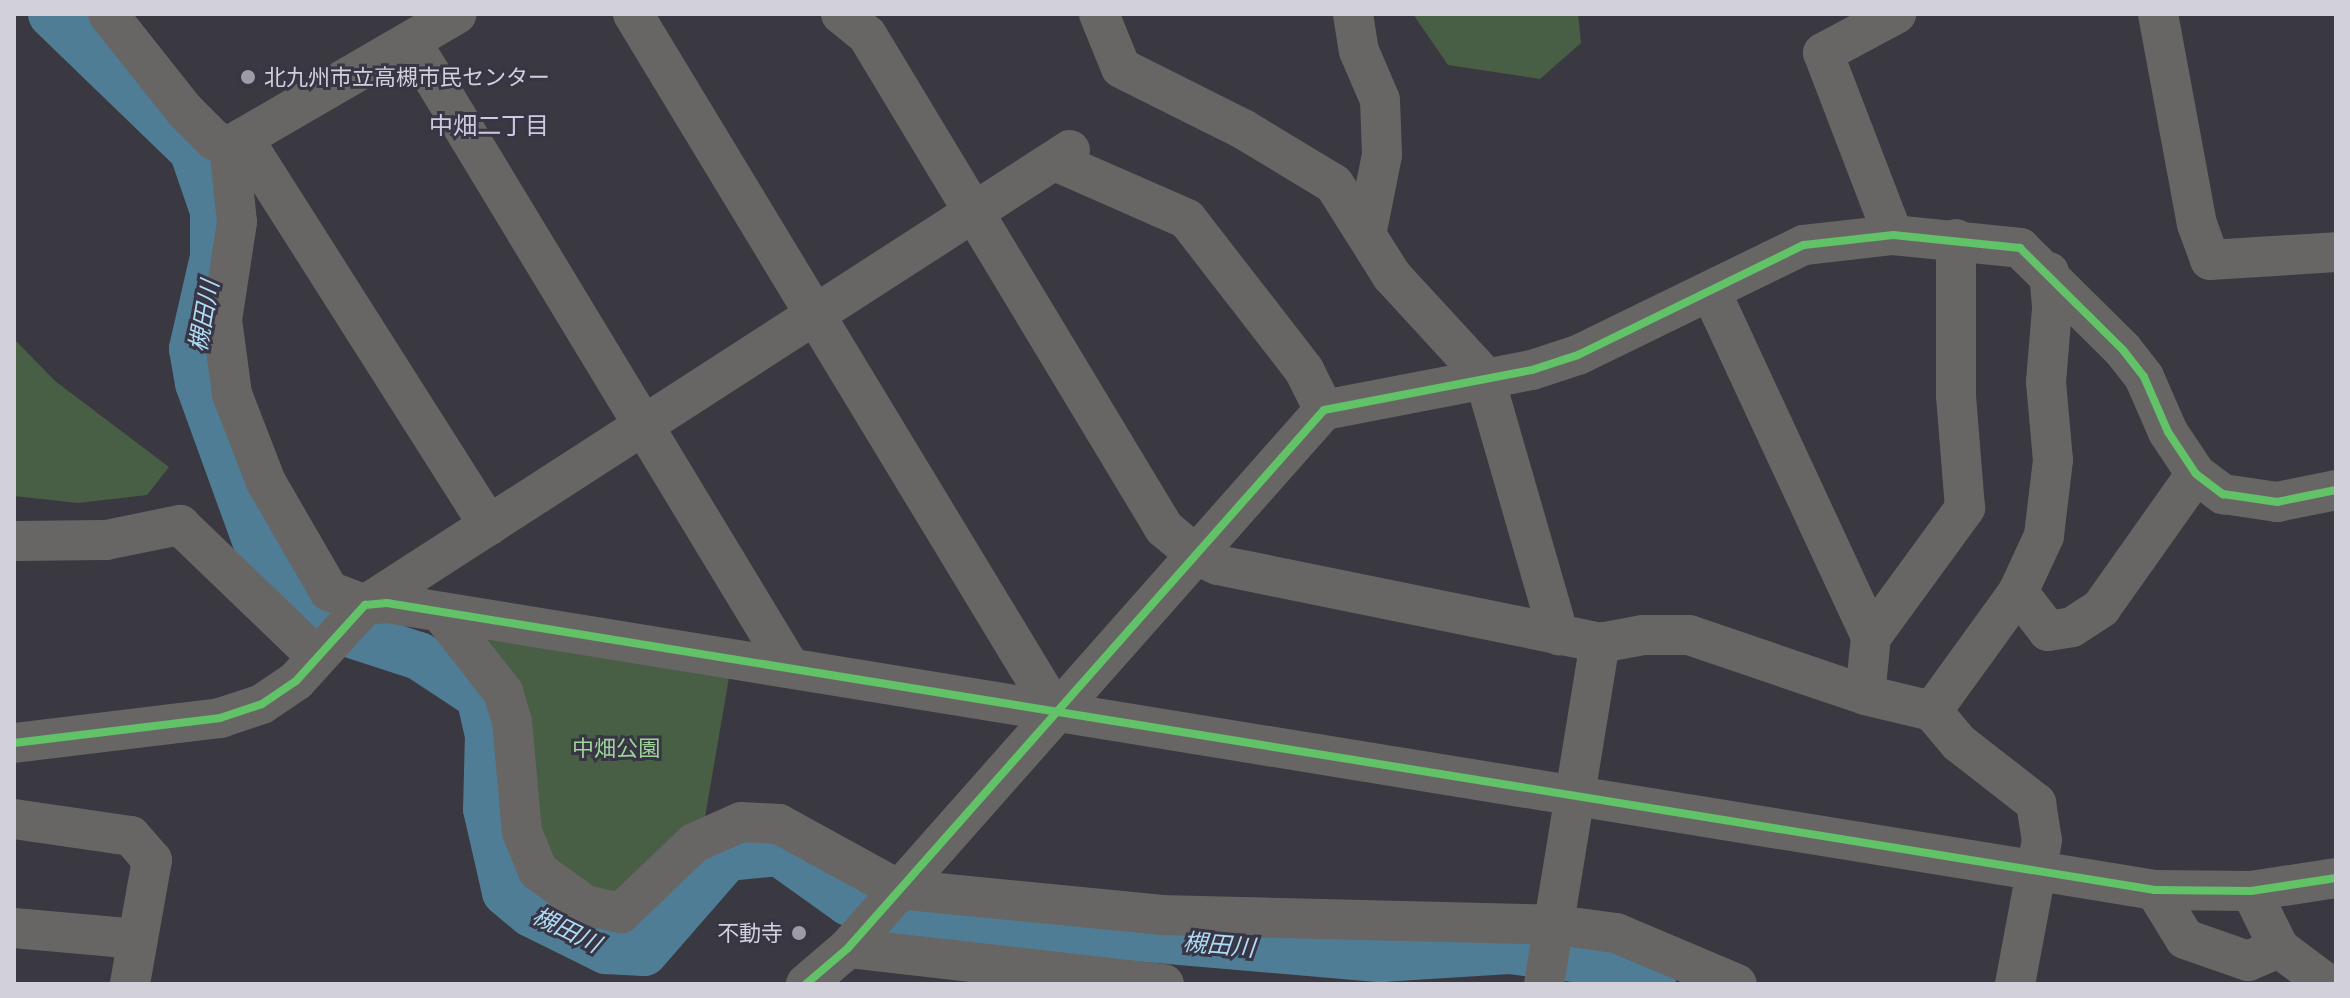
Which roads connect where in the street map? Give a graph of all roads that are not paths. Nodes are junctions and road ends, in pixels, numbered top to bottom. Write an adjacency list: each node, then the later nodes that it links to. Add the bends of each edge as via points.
1 (108, 14): 10 (street, via 185,111 214,140)
2 (457, 14): 9 (street)
3 (633, 14): 18 (street)
4 (841, 14): 11 (street, via 867,35)
5 (1099, 14): 12 (street, via 1121,68 1139,88 1243,129 1334,184)
6 (1353, 14): 12 (street, via 1359,51 1380,100 1382,155)
7 (1896, 14): 13 (street, via 1823,53)
8 (2158, 14): 15 (street, via 2197,224 2210,260)
9 (412, 43): 10 (street); 21 (street)
10 (236, 142): 24 (street); 28 (street, via 237,222 222,320 232,394 266,482 329,591)
11 (976, 212): 18 (street); 20 (street, via 1062,156 1187,219 1304,370); 26 (street, via 1164,528)
12 (1367, 230): 19 (street, via 1392,276)
13 (1893, 235): 14 (street); 17 (street, via 1804,245)
14 (1956, 239): 16 (street, via 2020,248); 31 (street, via 1956,396 1965,508)
15 (2336, 252)
16 (2049, 272): 22 (street, via 2144,377 2168,432); 27 (street, via 2052,309 2046,382 2053,460 2044,536)
17 (1711, 292): 19 (street, via 1578,355 1532,370); 31 (street)
18 (817, 314): 21 (street); 36 (street)
19 (1484, 376): 20 (street); 30 (street)
20 (1324, 410): 26 (street)
21 (644, 426): 24 (street); 34 (street)
22 (2196, 474): 23 (street, via 2223,494 2277,502); 27 (street, via 2101,608 2072,627 2048,631)
23 (2336, 490)
24 (489, 525): 28 (street)
25 (14, 541): 33 (street, via 106,540 180,525)
26 (1195, 554): 30 (street, via 1218,565); 36 (street)
27 (2018, 592): 37 (street)
28 (359, 611): 29 (street, via 387,603); 33 (street)
29 (440, 612): 34 (street); 43 (street, via 503,692 512,721 522,832 538,871 585,905 621,913 694,843 741,822 779,824)
30 (1559, 635): 32 (street)
31 (1871, 637): 35 (street)
32 (1600, 643): 35 (street, via 1643,635 1689,635); 39 (street)
33 (321, 653): 38 (street, via 296,681 262,704 220,718)
34 (789, 666): 36 (street)
35 (1865, 695): 37 (street)
36 (1055, 711): 39 (street); 43 (street)
37 (1932, 711): 41 (street, via 1959,743 2036,803 2042,840)
38 (14, 743)
39 (1576, 796): 41 (street); 46 (street)
40 (14, 819): 49 (street, via 131,836 152,860)
41 (2037, 871): 44 (street); 56 (street)
42 (2336, 878): 45 (street)
43 (897, 889): 46 (street, via 1160,915); 48 (street)
44 (2155, 890): 45 (street); 50 (street, via 2185,939 2248,961)
45 (2251, 891): 50 (street)
46 (1556, 927): 51 (street); 55 (street, via 1616,933)
47 (14, 928): 49 (street)
48 (856, 938): 53 (street); 54 (street)
49 (138, 939): 52 (street)
50 (2279, 948): 57 (street)
51 (1545, 977)
52 (130, 984)
53 (806, 984)
54 (1164, 984)
55 (1737, 984)
56 (2015, 984)
57 (2327, 984)

